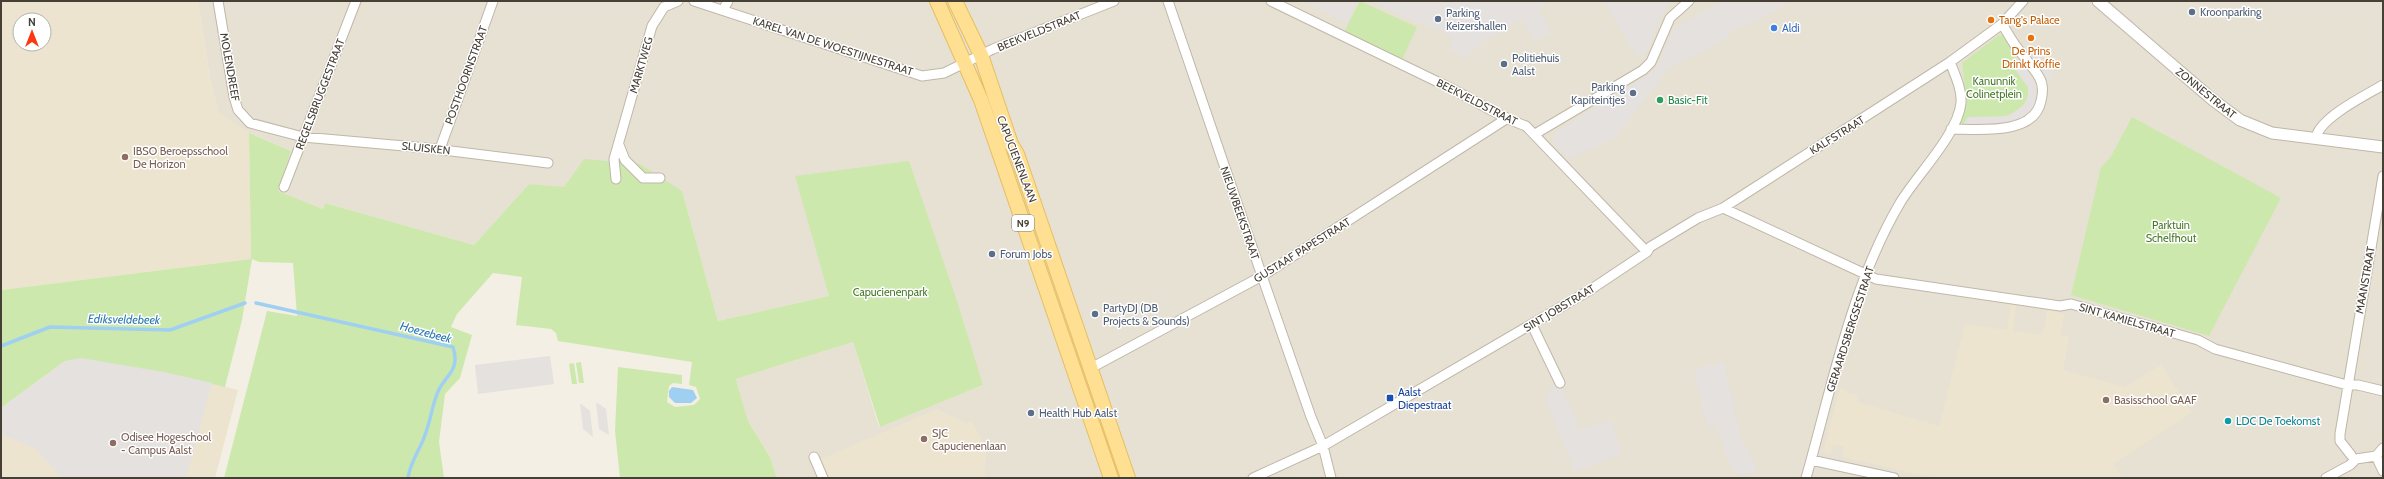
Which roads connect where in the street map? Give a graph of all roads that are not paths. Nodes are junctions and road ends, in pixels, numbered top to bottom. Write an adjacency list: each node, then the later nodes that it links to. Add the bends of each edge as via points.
1 (218, 1): 24 (street, MOLENDREEF, via 238,110 250,123)
2 (356, 1): 24 (street, REGELSBRUGGESTRAAT)
3 (492, 1): 28 (street, POSTHOORNSTRAAT)
4 (678, 1): 26 (street, MARKTWEG, via 664,7 652,26)
5 (694, 1): 15 (street)
6 (728, 1): 15 (street)
7 (937, 1): 18 (main road, CAPUCIENENLAAN / N9)
8 (954, 1): 17 (main road, CAPUCIENENLAAN / N9)
9 (1114, 1): 17 (street, BEEKVELDSTRAAT)
10 (1168, 1): 37 (street, NIEUWBEEKSTRAAT)
11 (1271, 1): 21 (street, BEEKVELDSTRAAT, via 1441,83 1494,110)
12 (1689, 1): 23 (street, via 1670,18 1651,62 1643,70)
13 (2023, 1): 16 (street, KALFSTRAAT)
14 (2098, 1): 25 (street, ZONNESTRAAT, via 2213,100 2240,120 2272,134)
15 (723, 10): 18 (street, KAREL VAN DE WOESTIJNESTRAAT, via 922,76 944,73)
16 (2002, 24): 19 (street, KALFSTRAAT); 22 (street, via 2039,77 2043,93 2040,105 2033,115 2011,128)
17 (980, 56): 18 (street, BEEKVELDSTRAAT); 39 (main road, CAPUCIENENLAAN / N9, via 1011,144 1020,161)
18 (965, 62): 51 (main road, CAPUCIENENLAAN / N9, via 983,107)
19 (1950, 62): 22 (street, GERAARDSBERGSESTRAAT, via 1960,90 1961,102); 34 (street, KALFSTRAAT)
20 (2383, 85): 25 (street, via 2332,116)
21 (1506, 119): 23 (street, BEEKVELDSTRAAT, via 1526,126); 37 (street, GUSTAAF PAPESTRAAT)
22 (1951, 128): 36 (street, GERAARDSBERGSESTRAAT, via 1900,203)
23 (1535, 134): 35 (street, BEEKVELDSTRAAT)
24 (303, 137): 28 (street, SLUISKEN); 33 (street, REGELSBRUGGESTRAAT)
25 (2316, 138): 27 (street, ZONNESTRAAT)
26 (618, 141): 31 (street, via 621,154 642,178); 32 (street, MARKTWEG, via 614,159)
27 (2383, 147)
28 (440, 149): 29 (street, SLUISKEN)
29 (548, 163)
30 (2383, 176): 41 (street, MAANSTRAAT)
31 (660, 178)
32 (616, 179)
33 (284, 187)
34 (1723, 208): 35 (street, SINT JOBSTRAAT, via 1698,218 1650,247); 36 (street)
35 (1647, 252): 38 (street, SINT JOBSTRAAT)
36 (1866, 273): 41 (street, SINT KAMIELSTRAAT, via 1876,279 2060,306 2071,304 2198,340 2215,349); 48 (street, GERAARDSBERGSESTRAAT)
37 (1262, 276): 39 (street, GUSTAAF PAPESTRAAT); 43 (street, NIEUWBEEKSTRAAT)
38 (1532, 325): 40 (street); 43 (street, SINT JOBSTRAAT)
39 (1091, 368): 52 (main road, CAPUCIENENLAAN / N9)
40 (1560, 383)
41 (2347, 385): 42 (street, SINT KAMIELSTRAAT); 45 (street, MAANSTRAAT, via 2340,441)
42 (2383, 391)
43 (1323, 446): 53 (street, SINT JOBSTRAAT); 54 (street, NIEUWBEEKSTRAAT)
44 (2383, 448): 46 (street)
45 (2351, 456)
46 (2376, 456): 49 (street); 57 (street, via 2356,458 2350,465)
47 (814, 457): 50 (street)
48 (1811, 460): 55 (street, GERAARDSBERGSESTRAAT); 56 (street)
49 (2383, 471)
50 (823, 478)
51 (1111, 478)
52 (1128, 478)
53 (1253, 478)
54 (1331, 478)
55 (1806, 478)
56 (1894, 478)
57 (2326, 478)

